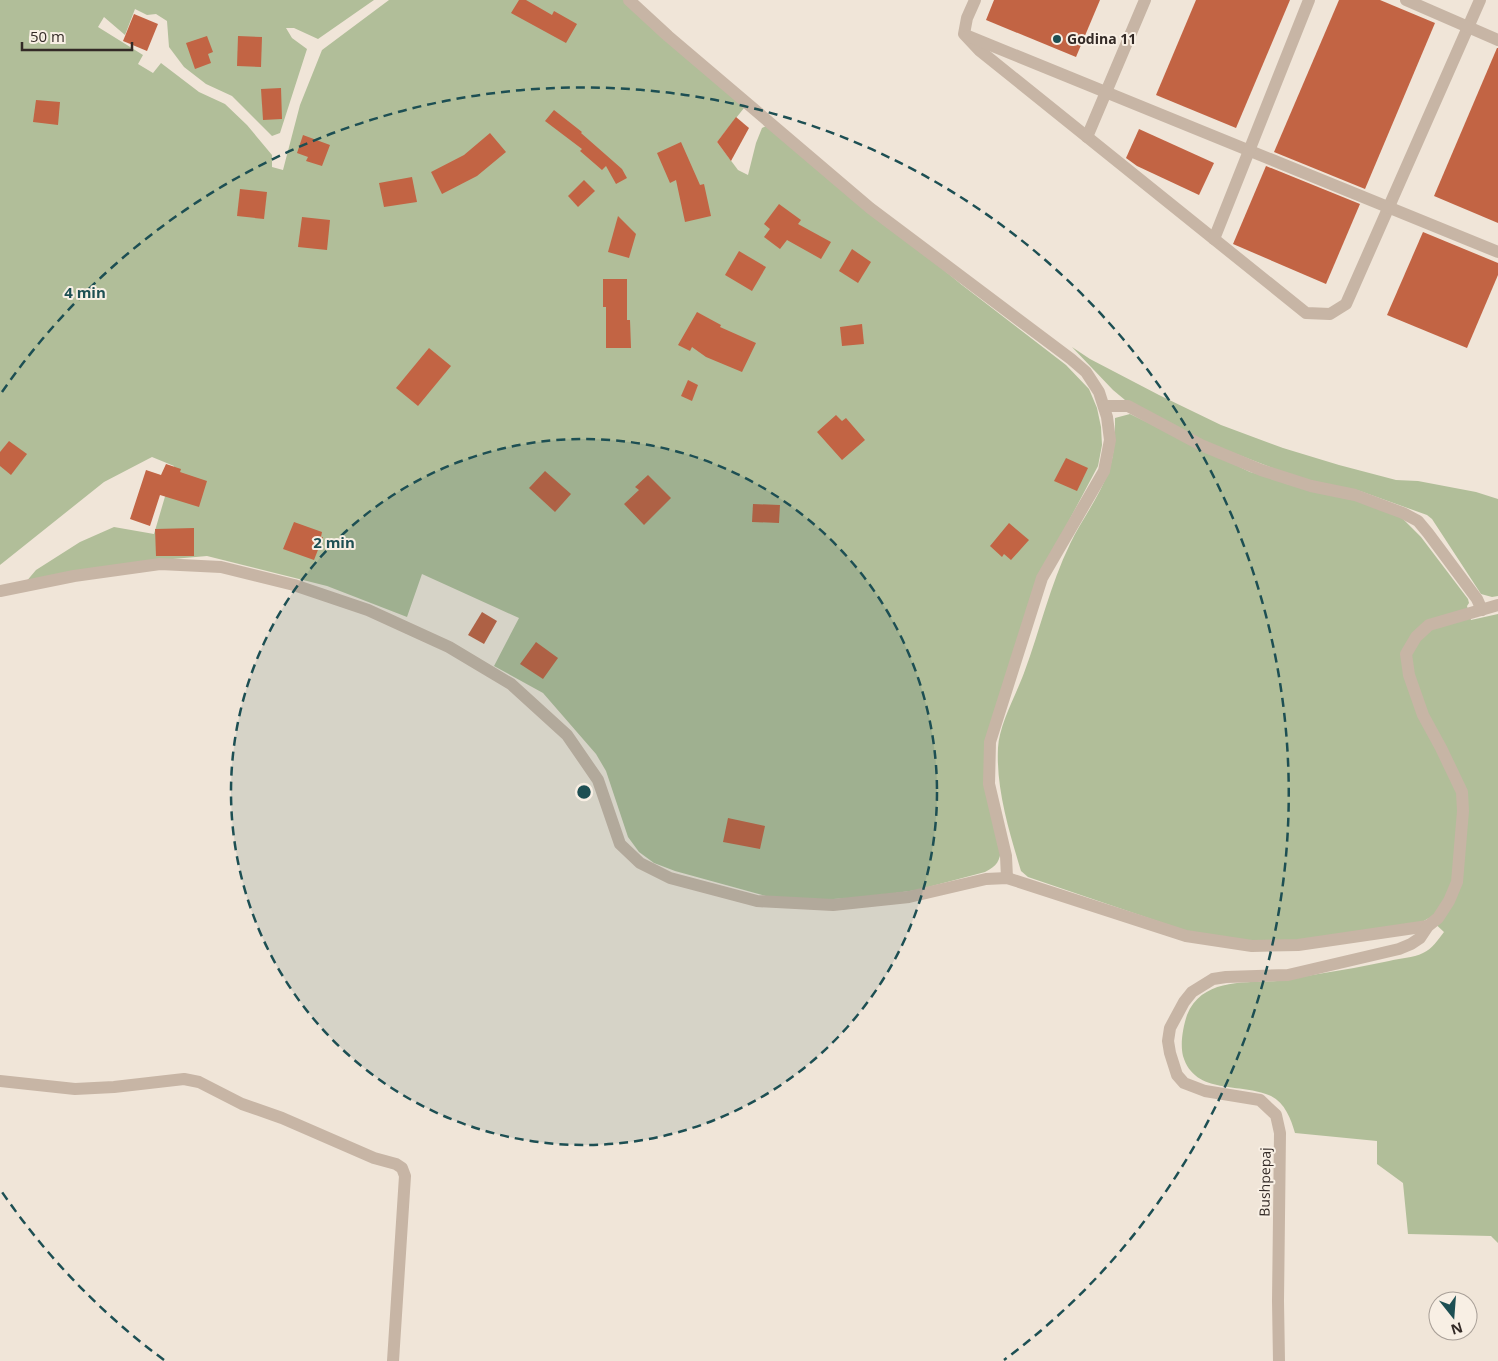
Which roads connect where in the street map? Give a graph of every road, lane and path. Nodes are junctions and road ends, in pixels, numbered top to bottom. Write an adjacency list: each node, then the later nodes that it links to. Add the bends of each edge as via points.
1 (629, 0): 16 (street, via 870,208 1071,359 1086,372)
2 (975, 0): 8 (street)
3 (1145, 0): 10 (street)
4 (1309, 0): 12 (street)
5 (1406, 0): 7 (street)
6 (1480, 0): 7 (street)
7 (1469, 28): 9 (street); 13 (street)
8 (964, 34): 10 (street); 11 (street, via 979,50)
9 (1498, 40)
10 (1105, 93): 11 (street); 12 (street)
11 (1087, 137): 14 (street)
12 (1249, 151): 13 (street); 14 (street)
13 (1389, 208): 14 (street, via 1346,304 1330,314 1306,314); 15 (street)
14 (1214, 239)
15 (1498, 252)
16 (1104, 406): 19 (street, via 1128,406 1201,445 1261,470 1311,486 1355,495 1418,521); 20 (street, via 1110,440 1104,471 1042,578 990,742 990,784 1006,856)
17 (0, 591): 20 (street, via 160,564 221,568 294,585 368,610 449,647 510,684 566,735 598,780 620,844 640,863 670,878 757,901 833,905 909,897 986,878)
18 (1498, 605): 19 (street)
19 (1482, 610): 21 (street, via 1429,624 1406,654 1422,715 1462,792 1464,811 1457,882 1438,918)
20 (1007, 878): 21 (street, via 1186,936 1252,946 1298,945)
21 (1428, 926): 24 (street, Bushpepaj, via 1420,938 1399,949 1288,975 1213,979 1192,992 1170,1028 1170,1053 1177,1075 1184,1083 1205,1091 1260,1100 1276,1115 1280,1134)
22 (0, 1080): 23 (street, via 75,1089 184,1079 199,1082 242,1104 402,1168 405,1176)
23 (393, 1361)
24 (1279, 1361)

